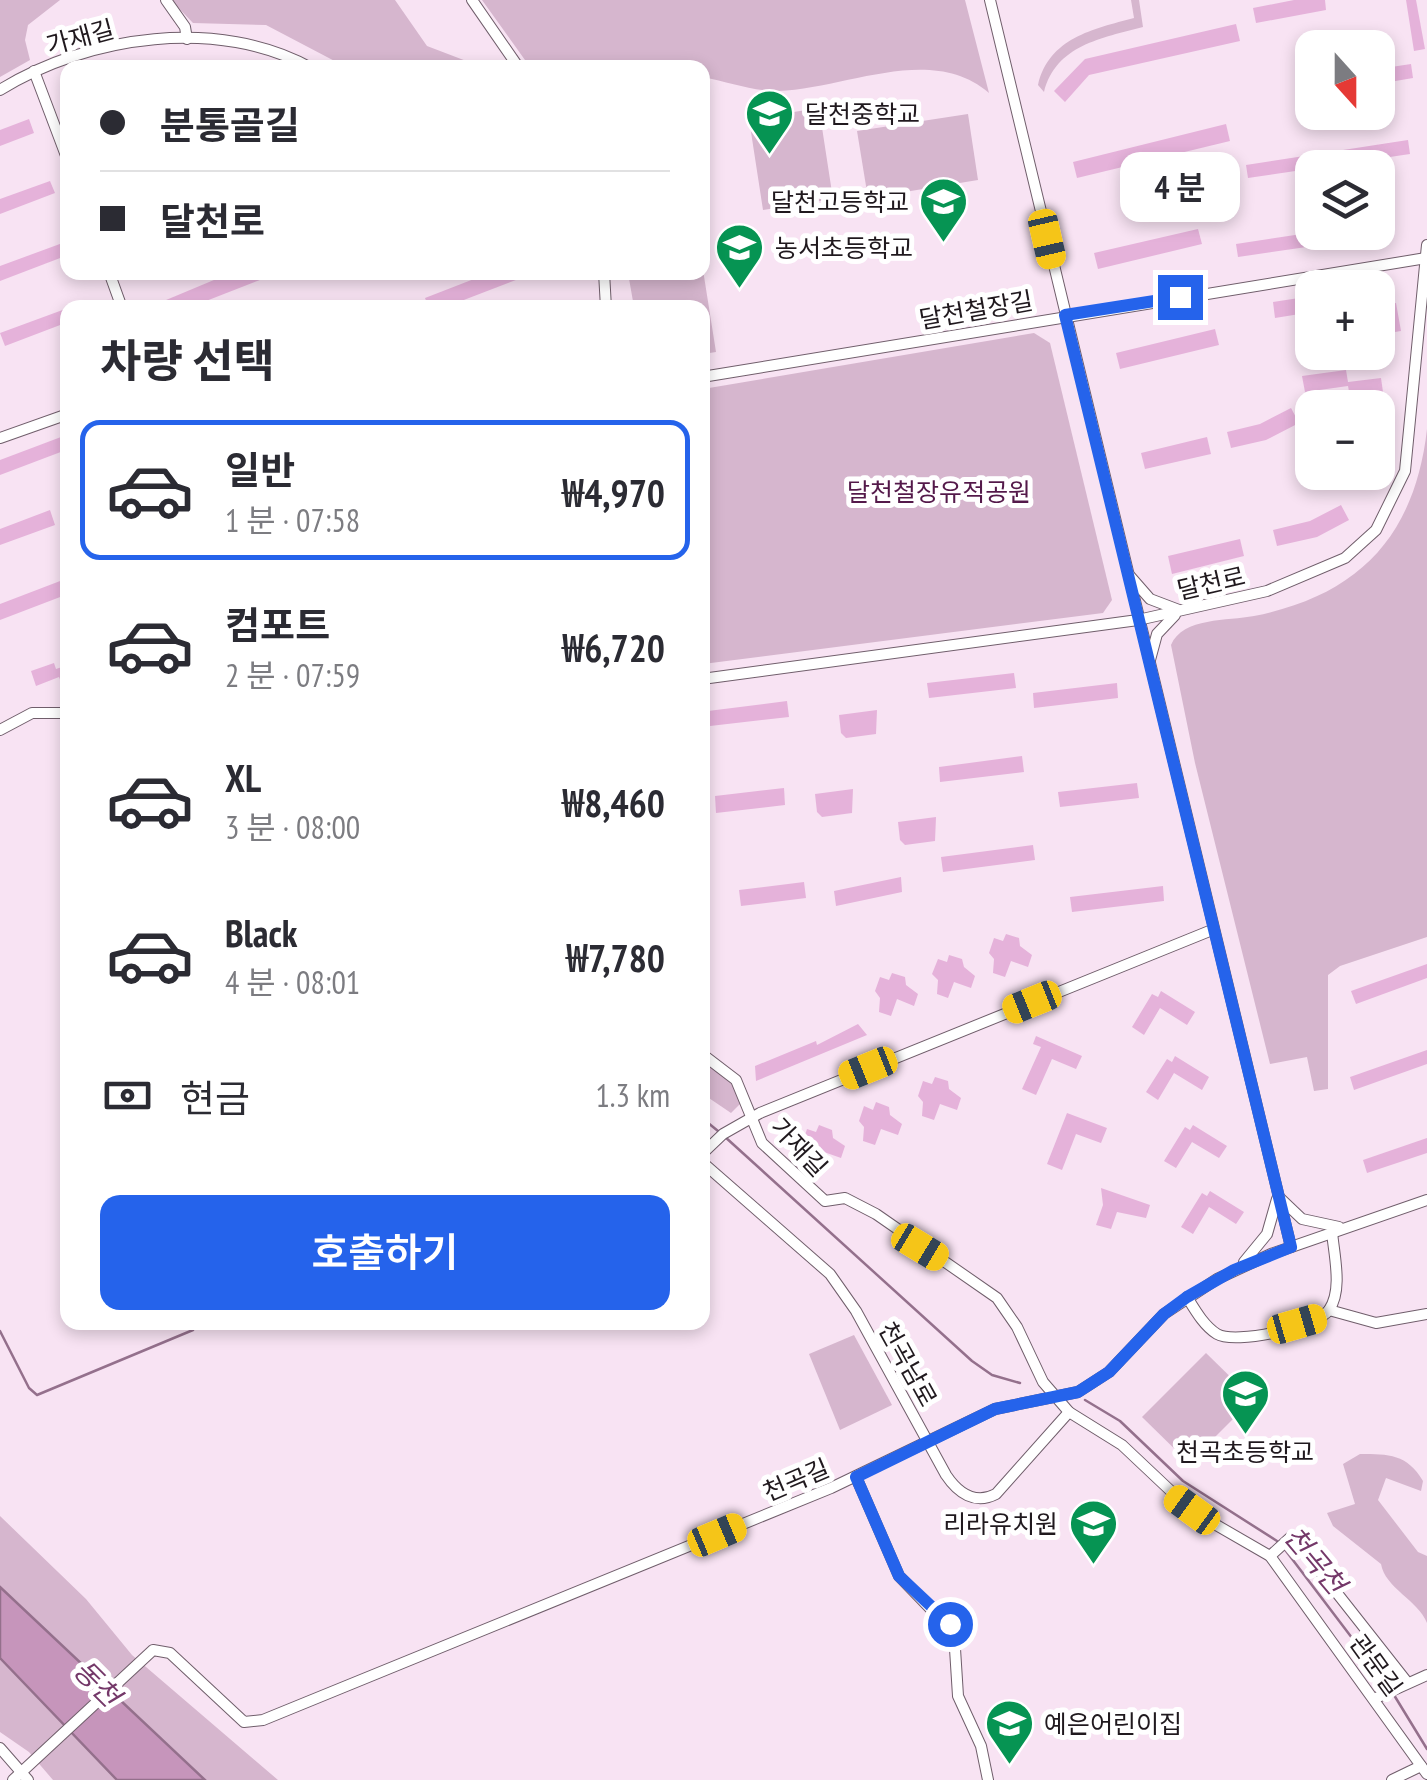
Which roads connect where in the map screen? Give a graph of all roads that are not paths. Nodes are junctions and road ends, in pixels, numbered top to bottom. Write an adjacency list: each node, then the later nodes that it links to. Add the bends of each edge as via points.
1 (166, 0): 4 (street)
2 (472, 0): 7 (street)
3 (992, 3): 14 (street)
4 (187, 39): 5 (street, 가재길); 6 (street, 가재길, via 258,43)
5 (70, 60)
6 (294, 60)
7 (513, 60)
8 (60, 63): 9 (street, 가재길)
9 (34, 70): 10 (street, 가재길); 11 (street)
10 (0, 90)
11 (60, 140)
12 (1427, 245): 13 (street, 달천로)
13 (1426, 258): 14 (street); 19 (street, 달천로, via 1408,454 1376,530 1345,558 1314,573)
14 (1065, 315): 15 (street, 달천철장길); 18 (street, 달천철장길)
15 (710, 376)
16 (60, 417): 17 (street)
17 (0, 438)
18 (1124, 565): 19 (street, via 1150,599); 20 (street, 달천철장길)
19 (1185, 610): 20 (street, 달천로); 21 (street, via 1157,634)
20 (1138, 620): 21 (street, 달천철장길); 22 (street, 달천로)
21 (1150, 672): 25 (street, 달천철장길)
22 (710, 678)
23 (60, 713): 24 (street, via 32,713)
24 (0, 730)
25 (1212, 930): 27 (street); 30 (street, 달천철장길)
26 (710, 1060): 27 (street, 가재길, via 736,1080)
27 (749, 1118): 28 (street); 39 (street, 가재길, via 762,1144 823,1200 845,1198 876,1214 997,1298)
28 (710, 1147)
29 (710, 1169): 41 (street, 천곡남로, via 830,1274)
30 (1278, 1193): 32 (street, via 1302,1219); 34 (street, 달천철장길); 35 (street, via 1261,1244)
31 (1427, 1200): 32 (street)
32 (1350, 1226): 33 (street)
33 (1332, 1232): 34 (street); 37 (street, via 1336,1286)
34 (1291, 1247): 35 (street)
35 (1234, 1270): 36 (street, 천곡길)
36 (1187, 1297): 37 (street, via 1215,1333 1232,1338 1307,1322); 39 (street, 천곡길, via 1109,1372)
37 (1328, 1310): 38 (street, via 1376,1323)
38 (1427, 1314)
39 (1056, 1399): 40 (street, 관문길); 41 (street, 천곡길, via 995,1409)
40 (1069, 1412): 41 (street, 천곡남로, via 986,1499 954,1486); 43 (street, 관문길, via 1122,1445 1184,1504)
41 (928, 1442): 42 (street, 천곡길)
42 (856, 1477): 49 (street, 천곡길, via 258,1722 240,1719 170,1652 151,1652); 50 (street, via 899,1576 954,1633 958,1696)
43 (1272, 1555): 45 (street, via 1290,1538); 46 (street, 관문길)
44 (1427, 1675): 45 (street)
45 (1404, 1684): 46 (street)
46 (1379, 1697): 48 (street, 관문길)
47 (0, 1748): 49 (street)
48 (1424, 1770): 51 (street)
49 (23, 1776)
50 (988, 1780)
51 (1392, 1780)

